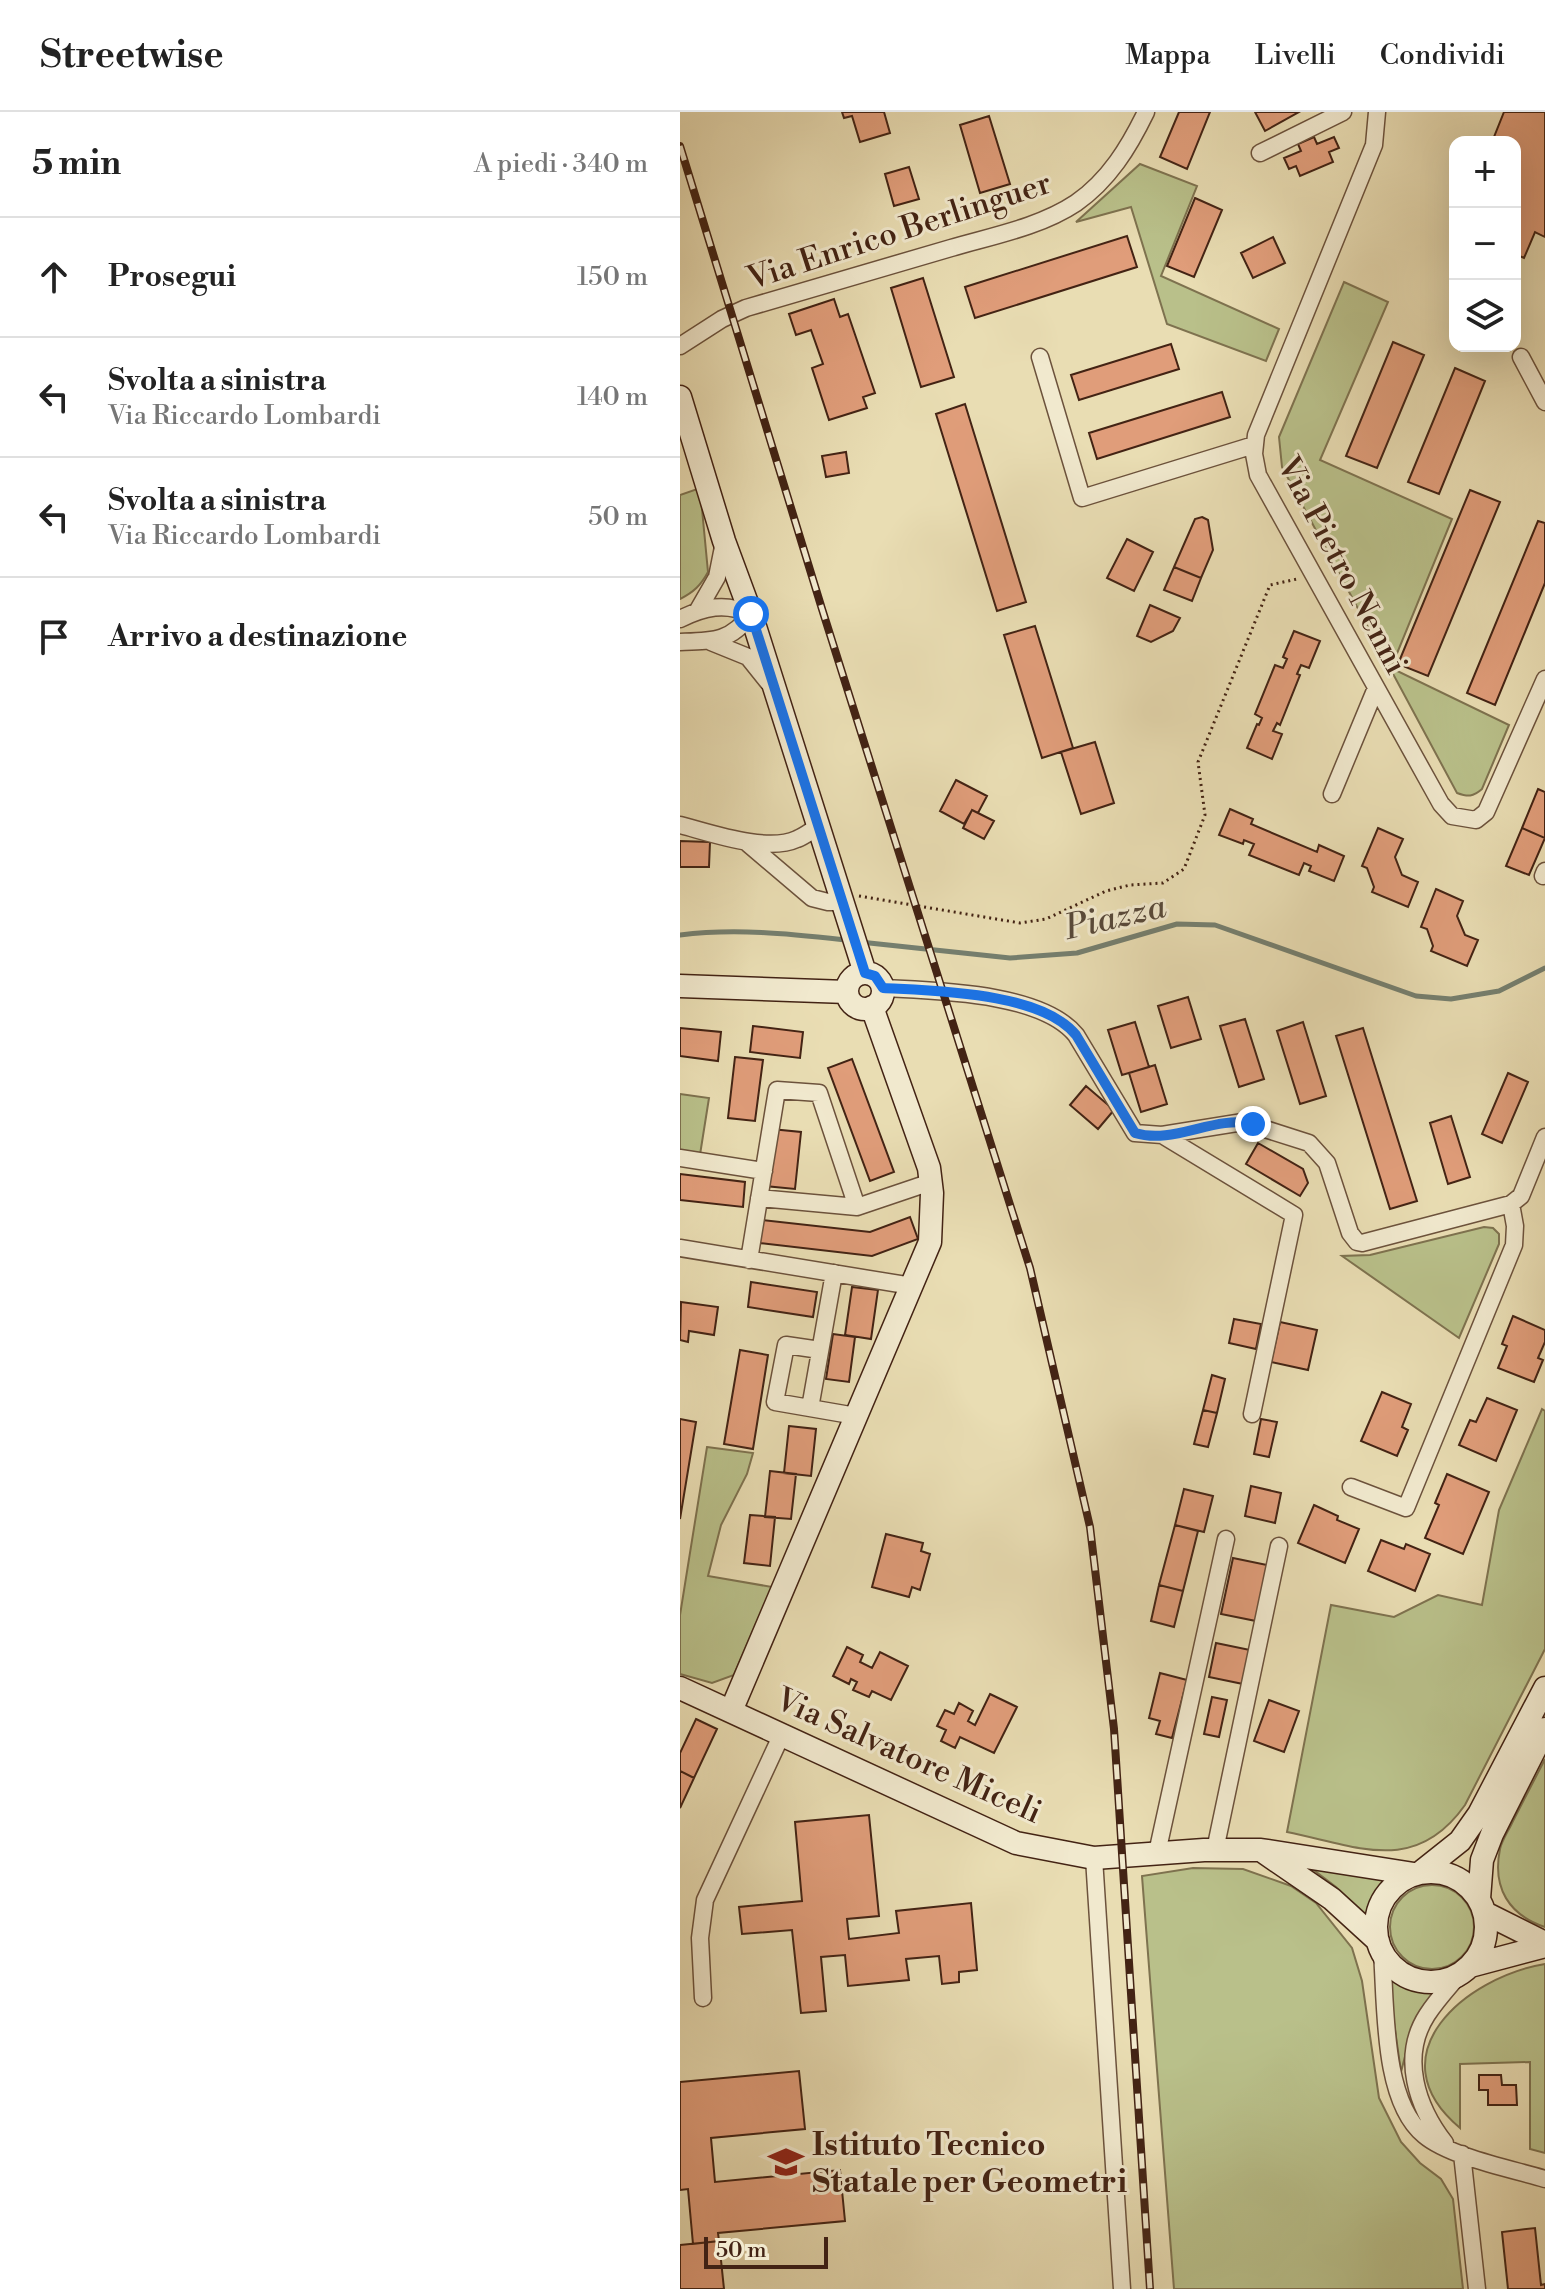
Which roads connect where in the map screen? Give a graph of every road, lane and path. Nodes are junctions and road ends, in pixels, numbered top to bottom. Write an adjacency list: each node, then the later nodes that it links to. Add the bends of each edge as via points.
1 (1146, 112): 5 (street, Via Enrico Berlinguer, via 1111,170 1060,212 746,308)
2 (1343, 112): 4 (street)
3 (1377, 112): 10 (street, Via Pietro Nenni, via 1374,145)
4 (1260, 153)
5 (680, 346)
6 (1040, 357): 10 (street, via 1082,498)
7 (1521, 357): 9 (street)
8 (680, 397): 11 (street)
9 (1545, 402)
10 (1254, 445): 12 (street, Via Pietro Nenni, via 1258,475)
11 (724, 541): 13 (street, via 722,565); 14 (street)
12 (1312, 575): 19 (street, Via Pietro Nenni); 26 (path, via 1270,585 1198,762 1205,815 1184,869 1163,883 1118,888 1046,919 1020,923)
13 (698, 610): 14 (street, via 737,607); 15 (street)
14 (751, 614): 16 (street, via 730,636); 20 (street)
15 (680, 619)
16 (709, 641): 17 (street); 20 (street, via 748,657)
17 (680, 642)
18 (1545, 679): 21 (street, Via Pietro Nenni)
19 (1376, 688): 21 (street, Via Pietro Nenni, via 1441,804 1452,816 1464,819 1476,820 1486,812); 22 (street)
20 (777, 695): 24 (street)
21 (1539, 710)
22 (1332, 794)
23 (680, 825): 25 (street)
24 (819, 826): 25 (street, via 797,840); 26 (street)
25 (746, 842): 26 (street, via 812,898)
26 (844, 905): 27 (street)
27 (863, 965): 29 (street); 30 (street, via 875,976)
28 (680, 986): 29 (street)
29 (847, 992): 30 (street, via 856,1006)
30 (878, 998): 31 (street, via 982,995 1055,1016 1076,1035 1135,1133); 35 (street)
31 (1162, 1135): 37 (street, via 1243,1122 1309,1143 1327,1163 1350,1233 1362,1243); 45 (street, via 1294,1215)
32 (1545, 1137): 37 (street, via 1521,1196)
33 (680, 1158): 34 (street)
34 (764, 1171): 36 (street); 38 (street, via 777,1090 819,1093)
35 (931, 1182): 38 (street); 42 (street, via 930,1242)
36 (759, 1198): 38 (street); 40 (street)
37 (1511, 1204): 47 (street, via 1514,1245 1406,1508)
38 (857, 1207)
39 (680, 1248): 40 (street)
40 (749, 1260): 41 (street)
41 (834, 1273): 42 (street); 43 (street)
42 (912, 1286): 46 (street)
43 (820, 1350): 44 (street); 44 (street, via 786,1345 775,1402)
44 (810, 1408): 46 (street)
45 (1252, 1414)
46 (856, 1416): 52 (street)
47 (1351, 1487)
48 (1226, 1539): 57 (street)
49 (1279, 1546): 55 (street)
50 (680, 1688): 52 (street, Via Salvatore Miceli)
51 (1545, 1688): 59 (street, via 1479,1814 1460,1841)
52 (731, 1711): 54 (street, Via Salvatore Miceli)
53 (1545, 1729): 60 (street, via 1482,1860)
54 (782, 1734): 58 (street, Via Salvatore Miceli, via 1016,1843); 64 (street, via 705,1900 700,1938)
55 (1215, 1850): 56 (street, Via Salvatore Miceli); 57 (street, Via Salvatore Miceli)
56 (1261, 1850): 59 (street, Via Salvatore Miceli); 62 (street, via 1332,1899)
57 (1157, 1853): 58 (street, Via Salvatore Miceli)
58 (1094, 1858): 67 (street)
59 (1418, 1873): 60 (street, via 1454,1877); 62 (street, via 1399,1882 1383,1901 1376,1924)
60 (1482, 1906): 61 (street); 63 (street, via 1486,1936)
61 (1545, 1944): 63 (street)
62 (1380, 1947): 63 (street, via 1393,1967 1425,1982); 65 (street, via 1397,2097 1422,2135)
63 (1464, 1971): 65 (street, via 1426,2016 1413,2066 1431,2124)
64 (703, 1998)
65 (1457, 2152): 66 (street); 68 (street)
66 (1545, 2179)
67 (1122, 2289)
68 (1477, 2289)

